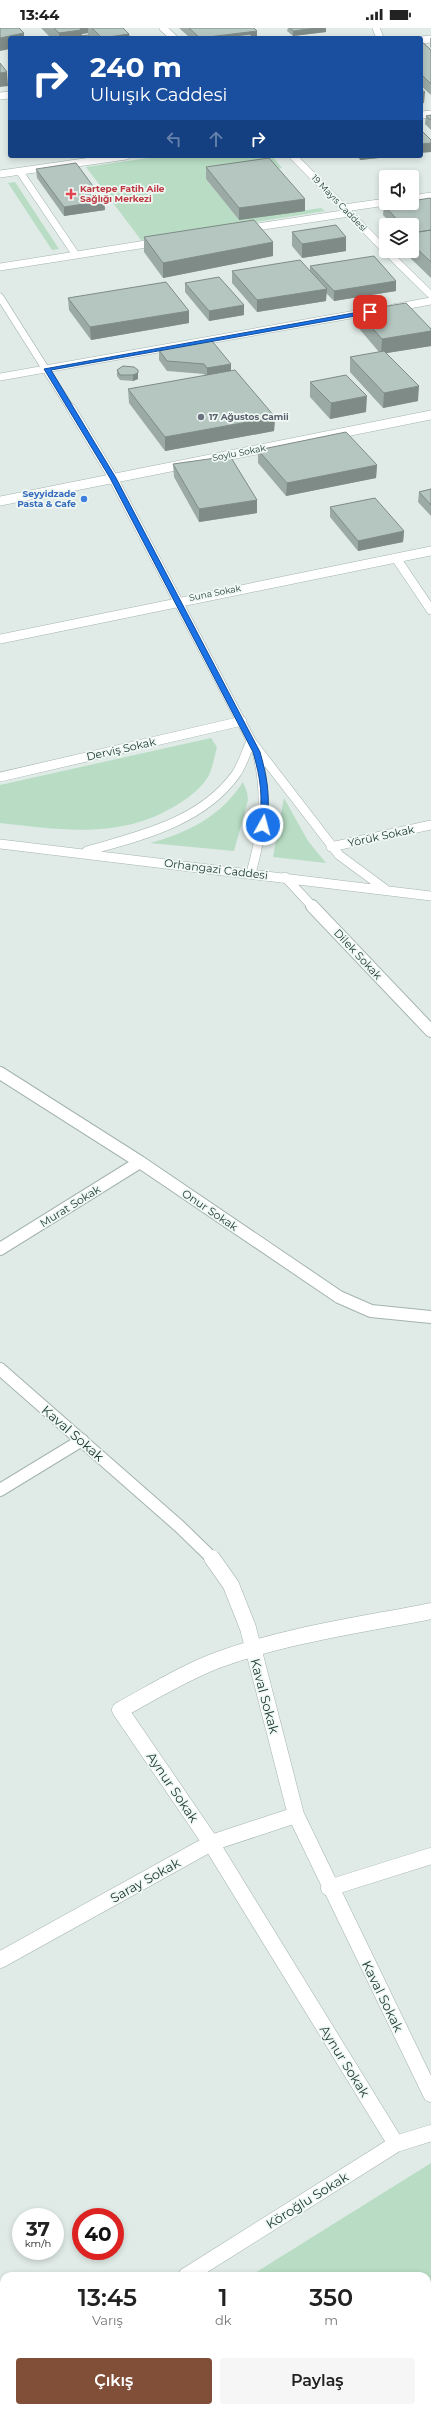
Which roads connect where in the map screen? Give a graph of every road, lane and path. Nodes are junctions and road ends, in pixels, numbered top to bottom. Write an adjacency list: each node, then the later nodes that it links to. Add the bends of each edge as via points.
1 (163, 28): 2 (street)
2 (172, 36)
3 (113, 158): 5 (street)
4 (295, 158): 10 (street, 19 Mayıs Caddesi)
5 (20, 172): 6 (street); 14 (street)
6 (0, 174)
7 (431, 196): 8 (street)
8 (419, 198)
9 (379, 204): 10 (street)
10 (346, 211): 11 (street); 13 (street, 19 Mayıs Caddesi)
11 (232, 231)
12 (170, 241): 14 (street)
13 (379, 244)
14 (76, 255): 16 (street)
15 (393, 258): 17 (street, 19 Mayıs Caddesi)
16 (0, 267)
17 (431, 296)
18 (0, 297): 20 (street)
19 (431, 301): 20 (street)
20 (47, 369): 21 (street); 23 (street)
21 (0, 377)
22 (431, 416): 23 (street, Soylu Sokak)
23 (113, 478): 24 (street, Soylu Sokak); 27 (street)
24 (0, 501)
25 (431, 551): 26 (street, Suna Sokak)
26 (396, 558): 27 (street, Suna Sokak); 28 (street)
27 (178, 601): 29 (street, Suna Sokak); 30 (street)
28 (431, 610)
29 (0, 639)
30 (242, 720): 31 (street); 32 (street, Derviş Sokak)
31 (251, 740): 35 (street); 36 (street, via 236,773 220,793 203,808 140,836); 37 (street, via 261,766 266,799 263,828)
32 (0, 777)
33 (431, 825): 35 (street, Yörük Sokak)
34 (0, 844): 36 (street, Orhangazi Caddesi)
35 (331, 846): 39 (street, via 344,860)
36 (80, 853): 37 (street, Orhangazi Caddesi)
37 (251, 873): 38 (street, Orhangazi Caddesi)
38 (285, 877): 39 (street, Orhangazi Caddesi); 41 (street, Dilek Sokak)
39 (387, 890): 40 (street, Orhangazi Caddesi)
40 (431, 896)
41 (431, 1031)
42 (0, 1073): 43 (street, Onur Sokak)
43 (140, 1162): 44 (street, Murat Sokak); 45 (street, Onur Sokak, via 355,1306 391,1314)
44 (0, 1249)
45 (431, 1317)
46 (0, 1369): 47 (street, Kaval Sokak)
47 (82, 1440): 48 (street); 50 (street, Kaval Sokak, via 214,1560 241,1606)
48 (0, 1490)
49 (431, 1611): 50 (street, Aynur Sokak)
50 (253, 1649): 51 (street, Kaval Sokak); 52 (street, Aynur Sokak, via 216,1661 174,1680 120,1710)
51 (296, 1815): 52 (street, Saray Sokak); 54 (street, Kaval Sokak)
52 (211, 1843): 55 (street, Saray Sokak); 58 (street, Aynur Sokak)
53 (431, 1856): 54 (street)
54 (329, 1888): 56 (street, Kaval Sokak)
55 (0, 1960)
56 (431, 2094)
57 (431, 2132): 58 (street, Köroğlu Sokak)
58 (396, 2144): 59 (street, Köroğlu Sokak)
59 (192, 2272)

